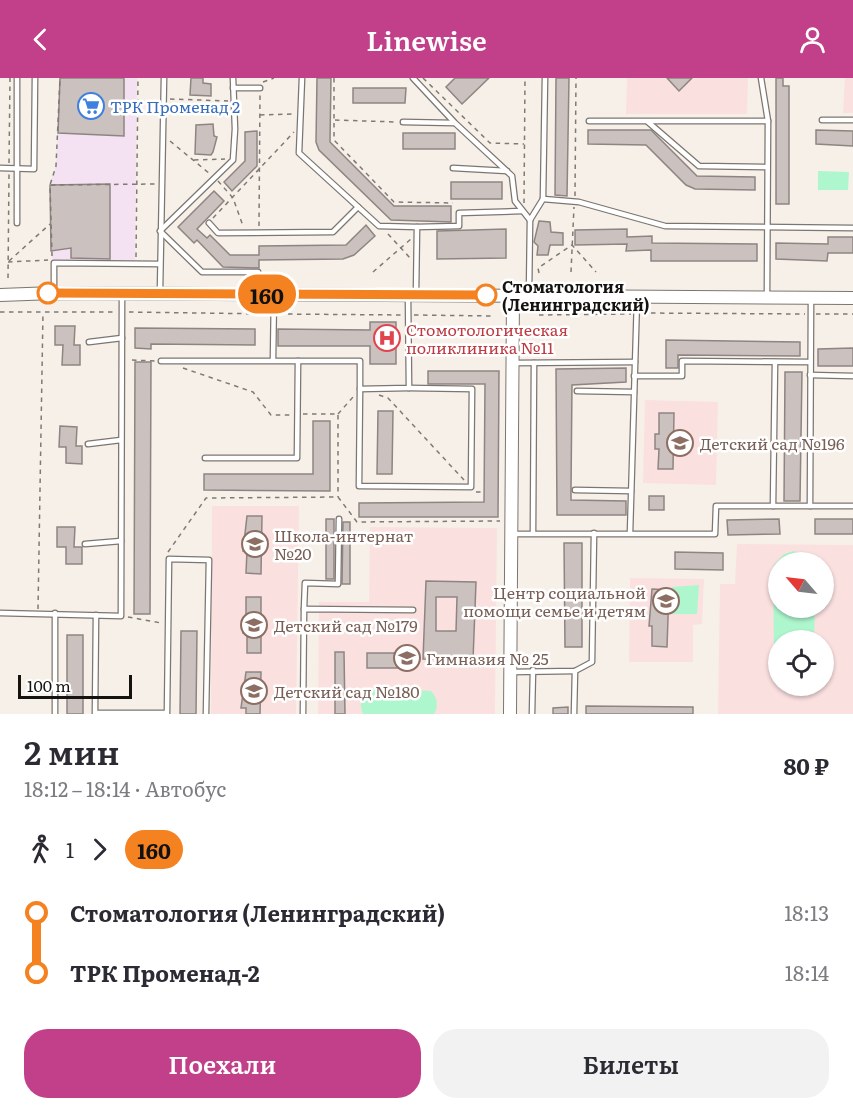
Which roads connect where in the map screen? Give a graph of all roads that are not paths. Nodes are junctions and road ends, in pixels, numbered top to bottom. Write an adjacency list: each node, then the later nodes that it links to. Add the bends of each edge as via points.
1 (17, 78): 21 (lane)
2 (35, 78): 21 (lane, via 34,170)
3 (164, 78): 32 (lane)
4 (233, 78): 10 (lane)
5 (302, 78): 24 (lane, via 299,153)
6 (413, 78): 17 (lane)
7 (545, 78): 23 (lane)
8 (761, 78): 15 (lane)
9 (260, 85): 10 (lane)
10 (233, 88): 32 (lane, via 233,159)
11 (822, 120): 12 (lane)
12 (853, 120)
13 (589, 121): 14 (lane)
14 (647, 121): 15 (lane); 18 (lane, via 699,165)
15 (768, 121): 18 (lane)
16 (403, 122): 17 (lane)
17 (455, 123): 22 (lane)
18 (767, 167): 29 (lane)
19 (0, 168): 21 (lane)
20 (453, 168): 22 (lane)
21 (17, 170): 27 (lane)
22 (507, 171): 25 (lane, via 512,176 515,201)
23 (543, 199): 26 (lane); 29 (lane, via 575,201 665,226)
24 (358, 207): 28 (lane, via 333,232 218,233); 30 (lane, via 381,226)
25 (523, 213): 26 (lane); 30 (lane, via 459,213 459,226)
26 (530, 220): 42 (lane)
27 (17, 223)
28 (209, 223)
29 (767, 226): 31 (lane); 44 (lane)
30 (417, 227): 40 (lane)
31 (853, 228)
32 (160, 231): 33 (lane); 34 (lane, via 202,272)
33 (160, 264): 36 (lane, via 54,263); 38 (lane)
34 (258, 272)
35 (3, 293): 36 (main road)
36 (54, 293): 37 (main road)
37 (122, 293): 38 (main road); 47 (lane)
38 (160, 293): 39 (main road)
39 (274, 294): 40 (main road); 49 (lane)
40 (412, 294): 41 (main road); 61 (lane)
41 (513, 295): 42 (main road); 55 (main road)
42 (529, 295): 43 (main road)
43 (637, 296): 44 (main road); 52 (lane)
44 (767, 297): 45 (main road)
45 (811, 297): 46 (main road); 54 (lane)
46 (853, 298)
47 (122, 338): 48 (lane); 64 (lane)
48 (89, 342)
49 (273, 360): 50 (lane); 51 (lane)
50 (160, 361)
51 (298, 361): 60 (lane, via 360,361); 66 (lane, via 297,458)
52 (635, 362): 56 (lane); 58 (lane)
53 (775, 362): 54 (lane); 58 (lane, via 682,361 682,376); 69 (lane)
54 (810, 362): 57 (lane)
55 (513, 363): 56 (lane); 76 (main road)
56 (534, 363): 73 (lane)
57 (810, 375): 59 (lane); 70 (lane)
58 (634, 376): 63 (lane)
59 (853, 376)
60 (360, 388): 61 (lane); 61 (lane, via 359,486 471,487 472,389)
61 (409, 388)
62 (577, 391): 63 (lane)
63 (634, 392): 68 (lane)
64 (121, 441): 65 (lane); 77 (lane)
65 (88, 444)
66 (205, 458)
67 (575, 490): 68 (lane)
68 (631, 491): 75 (lane)
69 (773, 506): 70 (lane); 75 (lane, via 716,506 715,534)
70 (810, 506): 71 (lane)
71 (853, 506)
72 (339, 519): 79 (lane, via 338,584 305,583)
73 (533, 532): 74 (lane); 76 (lane)
74 (594, 533): 75 (lane); 85 (lane, via 591,662)
75 (630, 533)
76 (511, 534): 86 (main road)
77 (121, 541): 78 (lane); 83 (lane, via 121,616)
78 (85, 544)
79 (304, 609): 80 (lane); 90 (lane)
80 (413, 610)
81 (0, 613): 82 (lane)
82 (55, 613): 83 (lane); 88 (lane)
83 (96, 615): 87 (lane)
84 (533, 670): 85 (lane); 86 (lane); 92 (lane)
85 (575, 671): 93 (lane)
86 (510, 672): 91 (main road)
87 (96, 713): 89 (lane, via 167,713 169,559 209,560)
88 (55, 714)
89 (206, 714)
90 (303, 714)
91 (510, 714)
92 (532, 714)
93 (574, 714)

